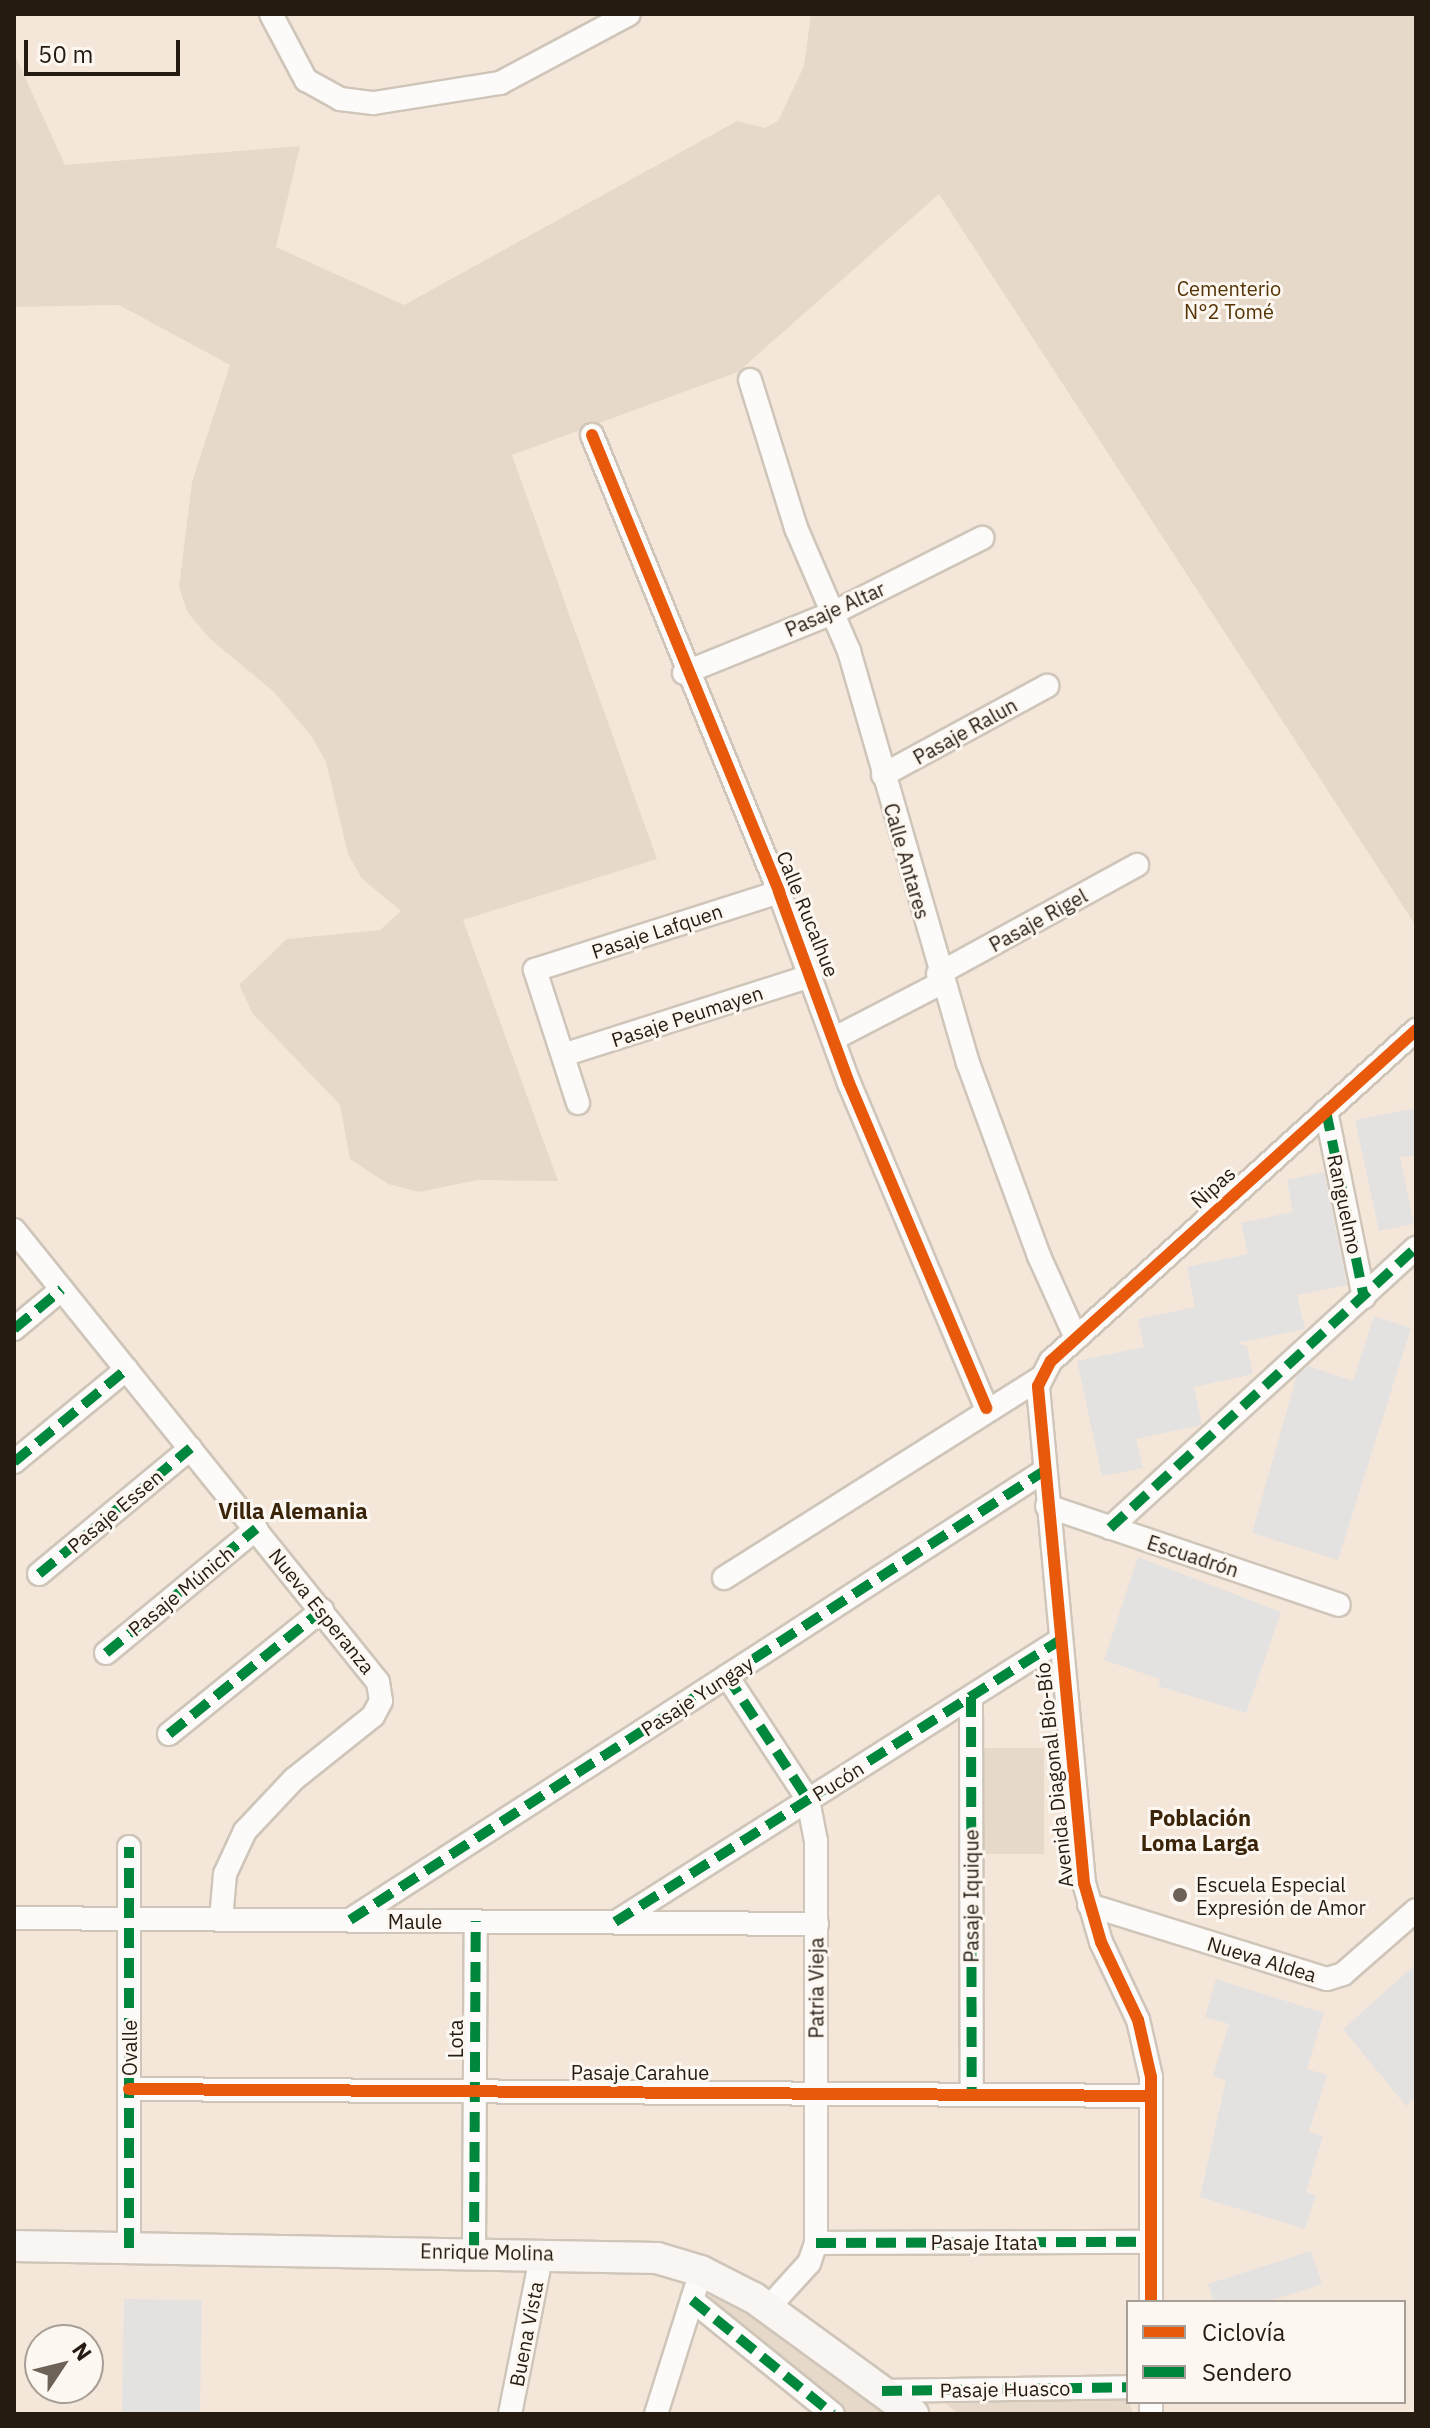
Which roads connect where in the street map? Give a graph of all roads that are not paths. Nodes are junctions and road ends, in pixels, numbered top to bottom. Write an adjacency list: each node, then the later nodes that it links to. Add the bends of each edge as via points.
1 (271, 14): 2 (street, via 306,80 340,99 374,103 434,98 500,83)
2 (629, 14)
3 (750, 380): 6 (street, Calle Antares, via 796,528)
4 (592, 435): 7 (street, Calle Rucalhue)
5 (982, 538): 6 (street, Pasaje Altar)
6 (835, 612): 7 (street, Pasaje Altar); 9 (street, Calle Antares)
7 (684, 673): 11 (street, Calle Rucalhue)
8 (1047, 686): 9 (street, Pasaje Ralun)
9 (883, 775): 13 (street, Calle Antares)
10 (1137, 865): 13 (street, Pasaje Rigel)
11 (779, 892): 12 (street, Calle Rucalhue); 16 (street, Pasaje Lafquen, via 535,970)
12 (811, 976): 15 (street, Calle Rucalhue); 16 (street, Pasaje Peumayen)
13 (940, 978): 15 (street); 24 (street, Calle Antares, via 1039,1256)
14 (1416, 1030): 18 (street, Ñipas)
15 (835, 1038): 27 (street, Calle Rucalhue)
16 (563, 1055): 17 (street)
17 (578, 1103)
18 (1326, 1111): 22 (street, Ranguelmo); 24 (street, Ñipas)
19 (14, 1230): 21 (street, Nueva Esperanza)
20 (1416, 1248): 22 (street)
21 (62, 1289): 23 (street); 25 (street, Nueva Esperanza)
22 (1364, 1297): 32 (street)
23 (14, 1329)
24 (1076, 1338): 26 (street, Ñipas)
25 (127, 1369): 28 (street, Nueva Esperanza); 29 (street)
26 (1040, 1378): 27 (street, Ñipas); 30 (street, Avenida Diagonal Bío-Bío)
27 (986, 1408): 35 (street, Ñipas)
28 (191, 1448): 33 (street, Nueva Esperanza); 34 (street, Pasaje Essen)
29 (14, 1462)
30 (1044, 1471): 31 (street, Avenida Diagonal Bío-Bío); 40 (street, Pasaje Yungay)
31 (1047, 1506): 32 (street, Escuadrón); 38 (street, Avenida Diagonal Bío-Bío)
32 (1110, 1528): 36 (street, Escuadrón)
33 (256, 1529): 37 (street, Nueva Esperanza); 39 (street, Pasaje Múnich)
34 (39, 1574)
35 (724, 1578)
36 (1339, 1605)
37 (322, 1610): 42 (street); 49 (street, Nueva Esperanza, via 378,1682 381,1701 373,1716 253,1819 230,1858)
38 (1060, 1640): 41 (street, Pucón); 45 (street, Avenida Diagonal Bío-Bío)
39 (106, 1653)
40 (727, 1676): 43 (street, Patria Vieja); 50 (street, Pasaje Yungay)
41 (971, 1697): 43 (street, Pucón); 57 (street, Pasaje Iquique)
42 (169, 1734)
43 (808, 1800): 52 (street, Pucón); 53 (street, Patria Vieja, via 816,1841)
44 (129, 1847): 48 (street, Ovalle)
45 (1089, 1905): 46 (street, Nueva Aldea, via 1327,1979 1343,1974); 58 (street, Avenida Diagonal Bío-Bío, via 1138,2020)
46 (1416, 1910)
47 (14, 1918): 48 (street, Maule)
48 (129, 1919): 49 (street, Maule); 54 (street, Ovalle)
49 (221, 1920): 50 (street, Maule)
50 (350, 1920): 51 (street, Maule)
51 (476, 1921): 52 (street, Maule); 55 (street, Lota)
52 (615, 1922): 53 (street, Maule)
53 (817, 1924): 56 (street, Patria Vieja)
54 (129, 2089): 55 (street, Pasaje Carahue); 62 (street, Ovalle)
55 (475, 2091): 56 (street, Pasaje Carahue); 63 (street, Lota)
56 (817, 2093): 57 (street, Pasaje Carahue); 60 (street, Patria Vieja)
57 (972, 2095): 58 (street, Pasaje Carahue)
58 (1151, 2096): 59 (street, Avenida Diagonal Bío-Bío)
59 (1151, 2242): 60 (street, Pasaje Itata); 67 (street, Avenida Diagonal Bío-Bío)
60 (816, 2243): 68 (street, Patria Vieja, via 809,2263)
61 (14, 2246): 62 (main road, Enrique Molina)
62 (129, 2248): 63 (main road, Enrique Molina)
63 (474, 2252): 64 (main road, Enrique Molina)
64 (542, 2253): 65 (main road, Enrique Molina, via 636,2255); 71 (street, Buena Vista)
65 (701, 2271): 66 (street); 68 (main road, Enrique Molina)
66 (692, 2300): 72 (street); 73 (street)
67 (1151, 2300)
68 (768, 2308): 70 (main road, Enrique Molina)
69 (1126, 2387): 70 (street, Pasaje Huasco)
70 (882, 2391): 74 (main road, Enrique Molina)
71 (510, 2414)
72 (656, 2414)
73 (833, 2414)
74 (913, 2414)

